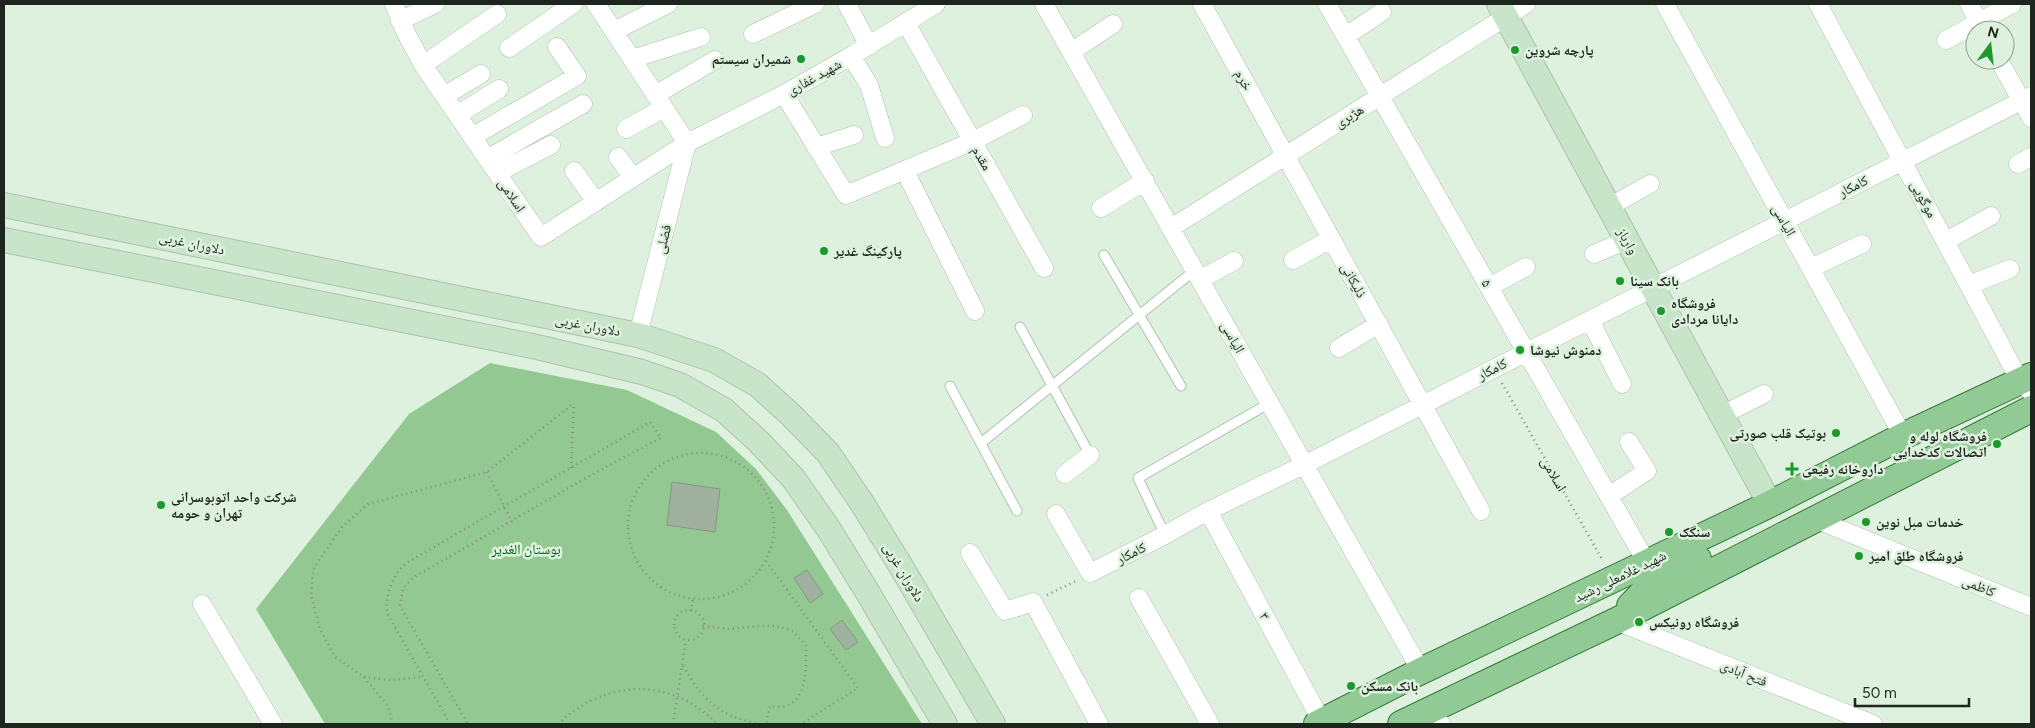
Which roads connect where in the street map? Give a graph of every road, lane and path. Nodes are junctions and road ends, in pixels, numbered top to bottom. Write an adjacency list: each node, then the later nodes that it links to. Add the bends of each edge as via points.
1 (394, 4): 22 (street, اسلامی)
2 (435, 4): 22 (street)
3 (573, 4): 33 (street)
4 (596, 4): 25 (street)
5 (668, 4): 25 (street)
6 (815, 4): 27 (street)
7 (847, 4): 31 (street)
8 (936, 4): 23 (street, شهید غفاری)
9 (1044, 4): 34 (street, الیاسی)
10 (1202, 4): 59 (street, خرم)
11 (1327, 4): 28 (street, ۵)
12 (1526, 4): 17 (street, هژبری)
13 (1665, 4): 73 (street, الیاسی)
14 (1818, 4): 61 (street, موگویی)
15 (1968, 4): 20 (street)
16 (2012, 4): 21 (street)
17 (1503, 10): 44 (street, هژبری); 70 (main road, وارباز)
18 (1382, 12): 28 (street)
19 (497, 14): 38 (street)
20 (1977, 20)
21 (1989, 20)
22 (400, 21): 38 (street, اسلامی)
23 (906, 23): 31 (street, شهید غفاری); 55 (street)
24 (1113, 24): 34 (street)
25 (614, 31): 36 (street)
26 (1965, 32): 30 (street)
27 (753, 34)
28 (1346, 36): 44 (street, ۵)
29 (701, 37): 36 (street)
30 (1946, 40)
31 (869, 46): 35 (street, شهید غفاری)
32 (557, 47): 53 (street, via 577,76)
33 (509, 48)
34 (1071, 52): 66 (street, الیاسی)
35 (851, 56): 42 (street, شهید غفاری); 54 (street, via 870,85)
36 (632, 59): 46 (street)
37 (715, 60): 46 (street)
38 (423, 65): 43 (street, اسلامی)
39 (2006, 70): 45 (street)
40 (481, 74): 43 (street)
41 (500, 89): 48 (street)
42 (784, 94): 56 (street, شهید غفاری); 58 (street)
43 (444, 96): 48 (street, اسلامی)
44 (1380, 96): 59 (street, هژبری); 90 (street, ۵)
45 (2026, 98): 50 (street); 61 (street, کامکار)
46 (660, 102): 51 (street); 56 (street)
47 (583, 104): 62 (street)
48 (457, 115): 53 (street, اسلامی)
49 (1023, 115): 55 (street)
50 (2031, 118)
51 (626, 129)
52 (854, 135): 58 (street)
53 (472, 137): 62 (street, اسلامی)
54 (885, 138)
55 (973, 142): 63 (street, مقدم); 85 (street, مقدم)
56 (687, 143): 65 (street, اسلامی); 97 (street, فضلی)
57 (551, 145): 62 (street)
58 (816, 147): 63 (street, مقدم, via 846,195)
59 (1286, 156): 74 (street, هژبری); 75 (street, ذلیکانی)
60 (618, 158): 65 (street)
61 (1903, 160): 73 (street, کامکار); 78 (street, موگویی)
62 (492, 166): 68 (street, اسلامی, via 541,237)
63 (905, 170): 92 (street)
64 (574, 171): 68 (street)
65 (633, 178): 68 (street, اسلامی)
66 (1145, 181): 71 (street); 74 (street, الیاسی)
67 (1650, 184): 70 (street)
68 (596, 202)
69 (4, 205): 97 (main road, دلاوران غربی)
70 (1609, 207): 77 (main road, وارباز)
71 (1101, 208)
72 (1991, 216): 78 (street)
73 (1784, 221): 86 (street, الیاسی); 91 (street, کامکار)
74 (1172, 228): 88 (street, الیاسی)
75 (1331, 239): 82 (street); 95 (street, ذلیکانی)
76 (4, 240): 161 (main road, via 537,347 680,384 724,410 793,478 858,576)
77 (1627, 240): 80 (street); 91 (main road, وارباز)
78 (1946, 241): 89 (street, موگویی)
79 (1862, 244): 86 (street)
80 (1594, 254)
81 (1104, 255): 93 (lane)
82 (1293, 260)
83 (1234, 261): 88 (street)
84 (1526, 267): 90 (street)
85 (1044, 268)
86 (1811, 268): 111 (street, الیاسی)
87 (2010, 269): 89 (street)
88 (1198, 275): 93 (lane); 107 (street, الیاسی)
89 (1970, 285): 102 (street, موگویی)
90 (1489, 287): 99 (street, ۵)
91 (1653, 288): 94 (street, کامکار); 109 (main road, وارباز)
92 (975, 311)
93 (1139, 315): 103 (lane); 105 (lane)
94 (1590, 320): 99 (street, کامکار); 101 (street)
95 (1379, 324): 98 (street); 108 (street, ذلیکانی)
96 (1020, 327): 103 (lane)
97 (638, 335): 162 (main road, دلاوران غربی, via 714,360 758,386 828,453 902,568)
98 (1339, 348)
99 (1526, 352): 100 (street, کامکار); 120 (street, ۵)
100 (1494, 368): 108 (street, کامکار); 134 (path, اسلامی)
101 (1622, 384)
102 (2022, 384): 110 (main road); 111 (main road, شهید غلامعلی رشید)
103 (1052, 385): 113 (lane); 114 (lane)
104 (950, 386): 113 (lane)
105 (1181, 386)
106 (1764, 394): 109 (street)
107 (1270, 403): 115 (street, الیاسی); 129 (lane, via 1138,478)
108 (1423, 405): 115 (street, کامکار); 125 (street, ذلیکانی)
109 (1722, 415): 121 (main road, وارباز)
110 (2027, 415): 127 (main road)
111 (1903, 436): 119 (main road, شهید غلامعلی رشید)
112 (1629, 442): 120 (street, via 1647,471)
113 (981, 443): 123 (lane)
114 (1090, 455): 118 (street)
115 (1304, 465): 124 (street, کامکار); 145 (street, الیاسی)
116 (571, 468): 117 (path, via 574,403); 122 (path); 128 (path, via 650,422 661,438 604,467)
117 (487, 472): 122 (path); 146 (path, via 368,504 342,527 313,569 311,596 320,629 334,656)
118 (1065, 474)
119 (1819, 479): 121 (main road, شهید غلامعلی رشید); 127 (main road, via 1818,488 1826,505)
120 (1609, 496): 132 (street, ۵)
121 (1770, 504): 132 (main road, شهید غلامعلی رشید); 141 (main road, via 1754,531 1655,580)
122 (504, 507): 128 (path); 147 (path, via 408,562 396,574 386,604 387,613)
123 (1017, 511)
124 (1208, 511): 129 (street, کامکار); 150 (street, ۳)
125 (1481, 511)
126 (1056, 514): 133 (street)
127 (1825, 514): 139 (street, کاظمی); 141 (main road)
128 (512, 522): 154 (path, via 414,577 400,596 400,606)
129 (1165, 535): 133 (street, کامکار)
130 (970, 553): 137 (street, via 1005,611)
131 (766, 560): 136 (path, via 753,578 736,591 716,598); 136 (path, via 773,538 773,515 766,493 752,474 733,461 711,454 688,454 665,462 647,476 634,496 628,518 629,541 637,563 652,581 672,594); 160 (path, via 858,688)
132 (1647, 563): 134 (main road, شهید غلامعلی رشید)
133 (1090, 573): 137 (path)
134 (1613, 579): 145 (main road, شهید غلامعلی رشید)
135 (1139, 598): 164 (street)
136 (693, 599): 140 (path)
137 (1033, 602): 163 (street)
138 (202, 604): 151 (street)
139 (2031, 607)
140 (692, 611): 142 (path, via 699,615); 143 (path, via 678,614 674,622 676,632)
141 (1616, 621): 149 (main road); 165 (street, فتح آبادی)
142 (704, 626): 143 (path, via 700,635); 159 (path, via 730,629 776,626 793,631 806,646 804,681 799,697 785,707 770,706)
143 (686, 640): 144 (path)
144 (683, 666): 148 (path); 158 (path, via 697,689 713,706 733,718)
145 (1421, 672): 150 (main road, شهید غلامعلی رشید)
146 (364, 677): 147 (path, via 388,680); 152 (path, via 388,706)
147 (423, 677): 153 (path)
148 (678, 696): 155 (path, via 651,689 624,690 597,697 573,710); 156 (path); 157 (path, via 705,711)
149 (1420, 721)
150 (1320, 723)
151 (273, 724)
152 (393, 724)
153 (450, 724)
154 (468, 724)
155 (558, 724)
156 (672, 724)
157 (718, 724)
158 (758, 724)
159 (766, 724)
160 (801, 724)
161 (945, 724)
162 (993, 724)
163 (1099, 724)
164 (1210, 724)
165 (1873, 724)

